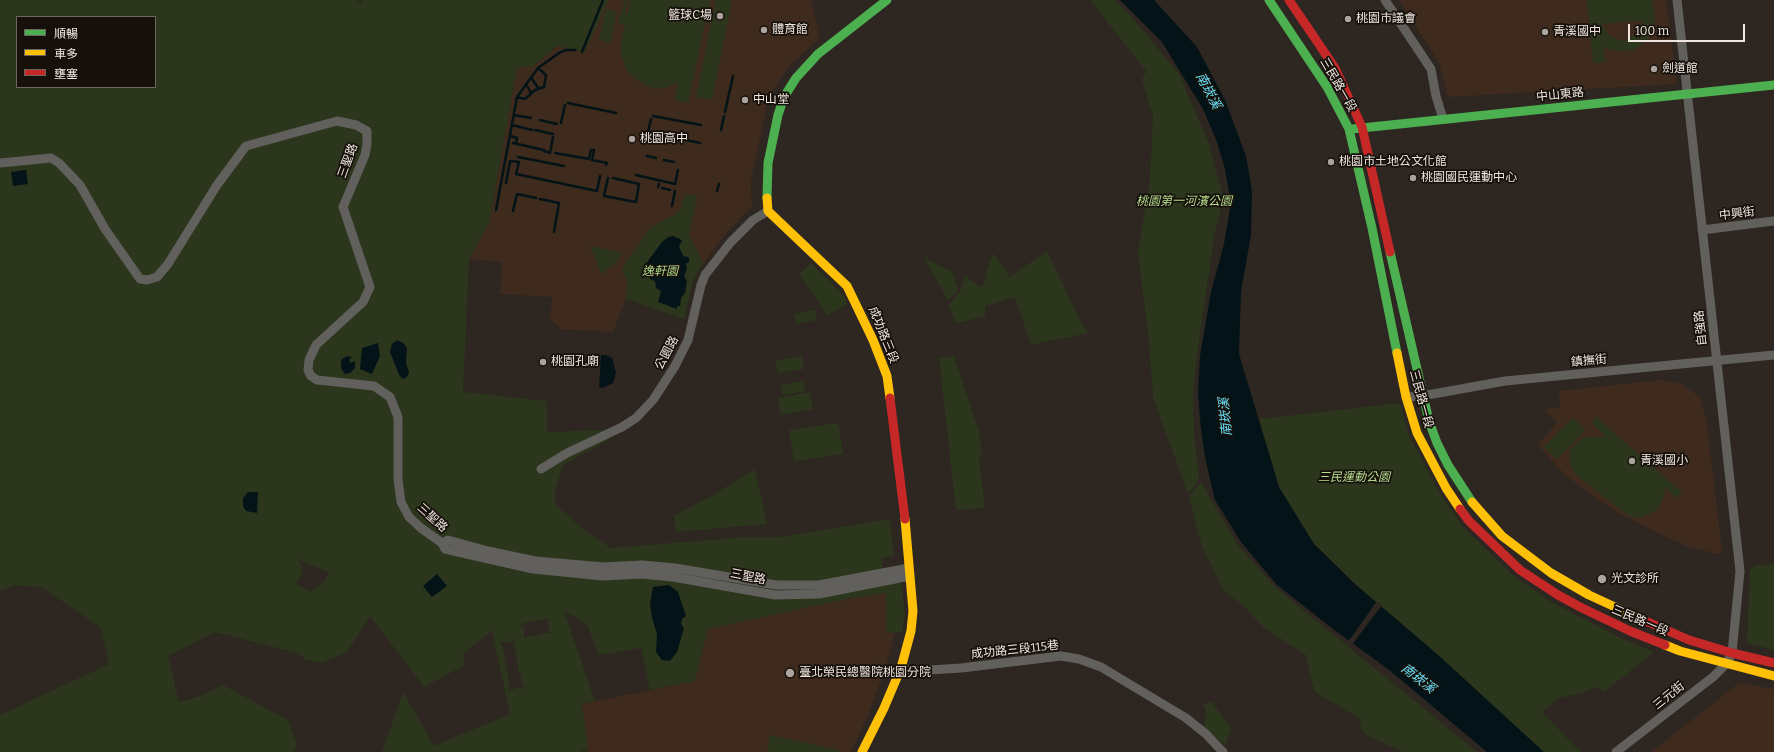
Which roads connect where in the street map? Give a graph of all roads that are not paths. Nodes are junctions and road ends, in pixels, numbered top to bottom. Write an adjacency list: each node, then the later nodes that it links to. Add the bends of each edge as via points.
1 (887, 0): 12 (main road, via 818,54 800,72 784,97 768,163)
2 (1269, 0): 10 (main road, 三民路一段, via 1327,87)
3 (1289, 0): 9 (main road, 三民路一段, via 1335,68)
4 (1385, 0): 8 (street, via 1431,69)
5 (1677, 0): 7 (street, 自強路)
6 (1774, 85): 7 (main road, 中山東路)
7 (1687, 95): 8 (main road, 中山東路); 14 (street, 自強路)
8 (1443, 118): 9 (main road, 中山東路)
9 (1362, 127): 10 (main road, 中山東路); 17 (main road, 三民路一段)
10 (1349, 129): 18 (main road, 三民路一段, via 1371,221)
11 (0, 163): 20 (street, 三聖路, via 51,158 59,163 80,185 105,229 140,278 147,280 157,277 168,264 217,185 246,146 337,121 356,125 366,131 367,144 343,208 370,287 363,302 316,345 309,360 308,370 317,380 374,386 390,397 398,416 398,479 401,502 410,517 433,537 442,543 448,540 535,561 604,567 642,565 674,568 776,585 819,585)
12 (768, 211): 19 (street, 公園路, via 756,217 730,243 705,275 688,340 653,400 636,418 622,427 567,453); 20 (main road, 成功路三段, via 848,286 873,340 887,376)
13 (1774, 221): 14 (street, 中興街)
14 (1702, 230): 16 (street, 自強路)
15 (1774, 356): 16 (street, 鎮撫街)
16 (1717, 361): 17 (street, 鎮撫街, via 1505,381); 21 (street, 自強路, via 1740,562)
17 (1422, 396): 18 (street, 鎮撫街); 21 (main road, 三民路一段, via 1437,443 1461,487 1478,510 1507,540 1551,573 1589,595 1689,640)
18 (1406, 397): 23 (main road, 三民路一段, via 1417,433 1446,488 1469,522 1520,570 1558,596 1630,631 1680,651)
19 (541, 469)
20 (910, 572): 24 (main road, 成功路三段, via 913,611 911,631)
21 (1732, 653): 22 (main road, 三民路一段); 23 (street, 三元街)
22 (1774, 663)
23 (1726, 664): 25 (main road, 三民路一段); 28 (street, 三元街)
24 (901, 668): 26 (main road, 成功路三段); 27 (street, 成功路三段115巷, via 913,671 961,668 1061,656 1079,659 1101,667 1186,718)
25 (1774, 676)
26 (862, 752)
27 (1223, 752)
28 (1616, 752)

